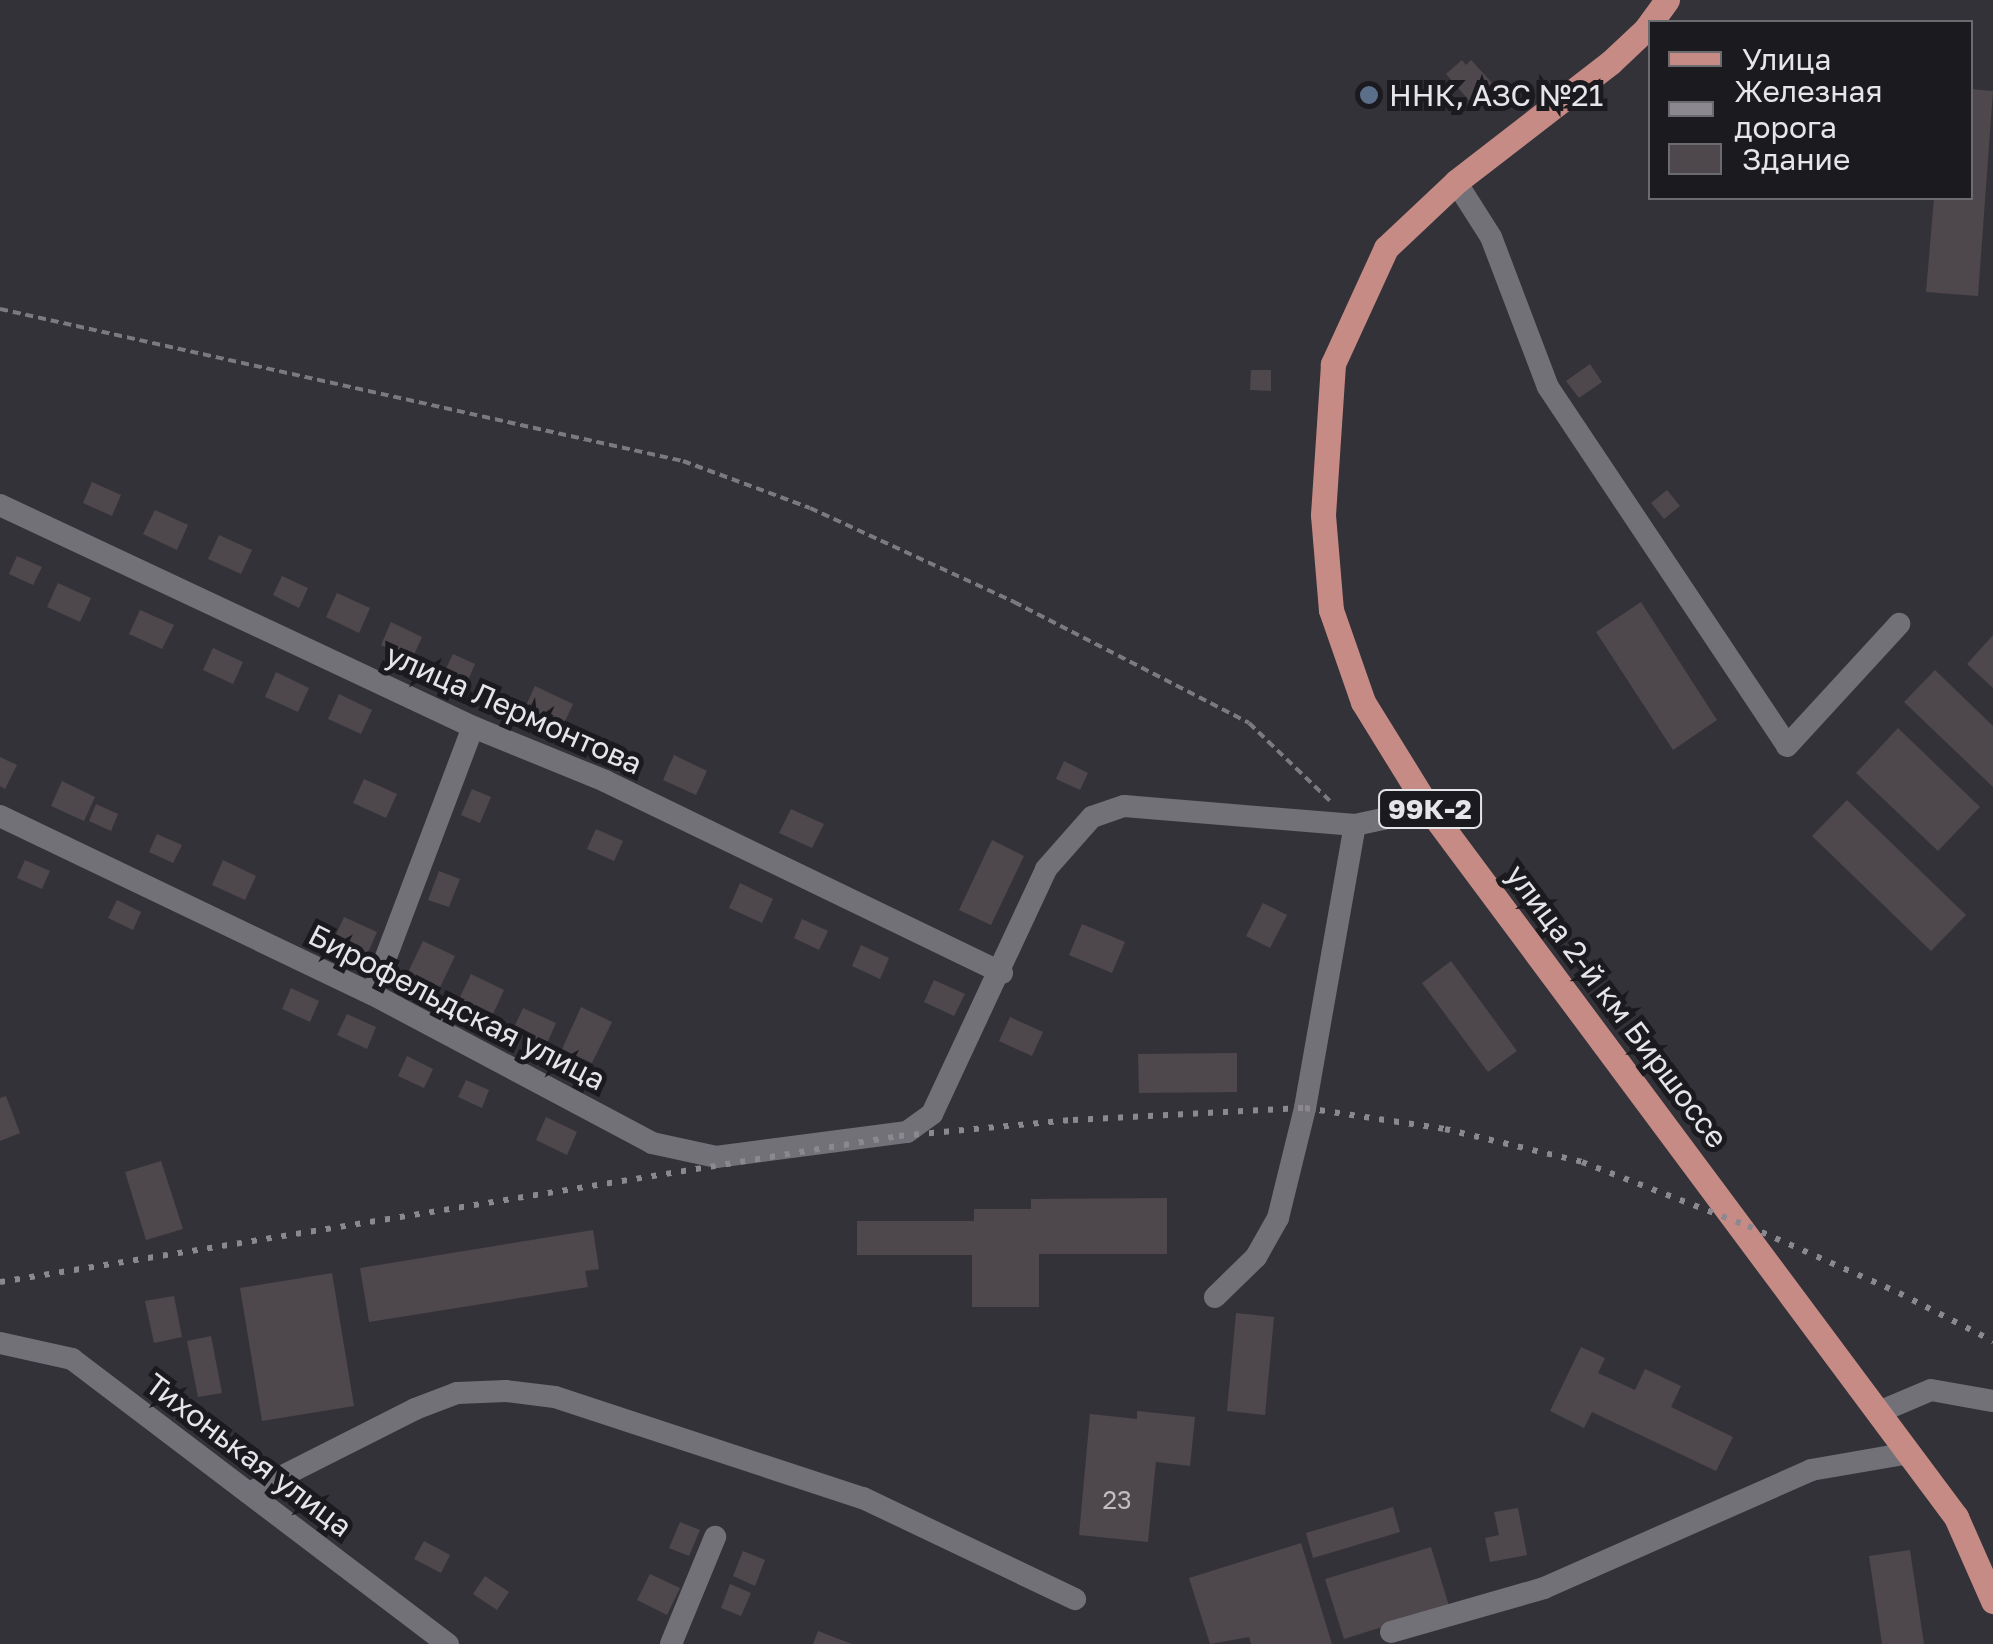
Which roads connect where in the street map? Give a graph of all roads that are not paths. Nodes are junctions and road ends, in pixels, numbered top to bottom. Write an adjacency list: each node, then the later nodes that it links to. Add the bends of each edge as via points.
1 (1648, 26): 2 (main road, улица 2-й км Биршоссе / 99К-2)
2 (1456, 182): 4 (street, via 1491,237 1548,386 1787,746); 6 (main road, улица 2-й км Биршоссе / 99К-2, via 1386,248 1334,364 1323,516 1331,610 1363,702)
3 (0, 506): 5 (street, улица Лермонтова)
4 (1898, 624)
5 (473, 727): 9 (street, улица Лермонтова, via 606,781); 10 (street)
6 (1429, 809): 8 (street); 14 (main road, улица 2-й км Биршоссе / 99К-2)
7 (0, 816): 10 (street, Бирофельдская улица)
8 (1355, 825): 9 (street, via 1124,806 1092,818 1046,869); 11 (street, via 1305,1108 1278,1218 1256,1257)
9 (1002, 973): 10 (street, Бирофельдская улица, via 932,1114 907,1132 716,1157 652,1143)
10 (372, 994)
11 (1215, 1297)
12 (0, 1343): 16 (street, Тихонькая улица, via 72,1359)
13 (1993, 1401): 14 (street, via 1931,1390)
14 (1879, 1412): 15 (main road, улица 2-й км Биршоссе / 99К-2)
15 (1910, 1452): 19 (main road, улица 2-й км Биршоссе / 99К-2, via 1956,1517); 20 (street, via 1811,1470 1544,1588)
16 (249, 1493): 18 (street, via 457,1393 555,1397 864,1498); 21 (street, Тихонькая улица)
17 (715, 1537): 22 (street)
18 (1075, 1599)
19 (1993, 1601)
20 (1391, 1632)
21 (448, 1644)
22 (671, 1644)

